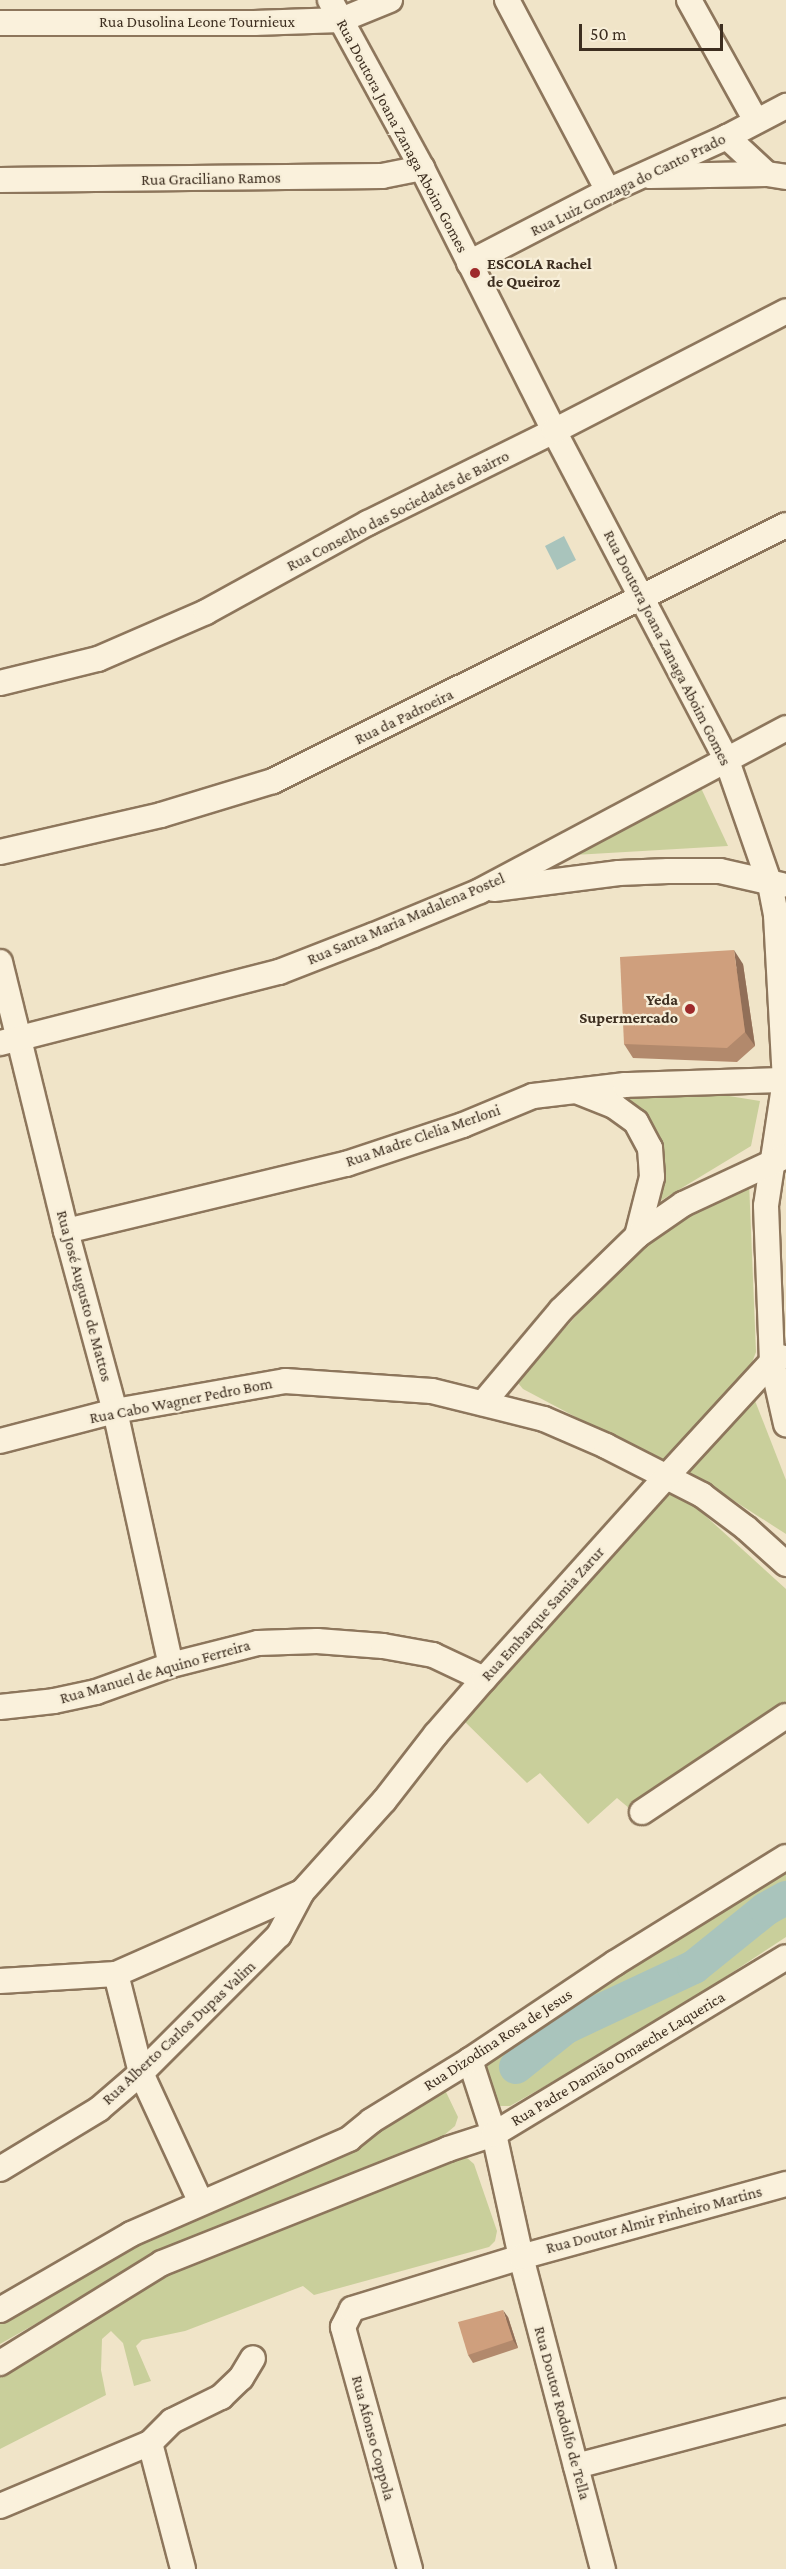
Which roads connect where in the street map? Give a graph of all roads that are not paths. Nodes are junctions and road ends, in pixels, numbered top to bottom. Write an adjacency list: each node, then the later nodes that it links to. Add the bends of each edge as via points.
1 (390, 0): 4 (street, Rua Dusolina Leone Tournieux)
2 (507, 0): 13 (street)
3 (689, 0): 7 (street)
4 (336, 10): 5 (street, Rua Dusolina Leone Tournieux, via 255,23); 9 (street, Rua Doutora Joana Zanaga Aboim Gomes)
5 (0, 23)
6 (786, 106): 7 (street, Rua Luiz Gonzaga do Canto Prado)
7 (756, 121): 8 (street, Rua Luiz Gonzaga do Canto Prado)
8 (727, 137): 10 (street); 11 (street, Rua Luiz Gonzaga do Canto Prado)
9 (422, 168): 12 (street, Rua Graciliano Ramos, via 382,176); 14 (street, Rua Doutora Joana Zanaga Aboim Gomes)
10 (776, 175): 11 (street)
11 (642, 176): 13 (street, Rua Luiz Gonzaga do Canto Prado)
12 (0, 180)
13 (608, 191): 14 (street, Rua Luiz Gonzaga do Canto Prado)
14 (470, 263): 16 (street, Rua Doutora Joana Zanaga Aboim Gomes)
15 (786, 311): 16 (street, Rua Conselho das Sociedades de Bairro)
16 (554, 431): 18 (street, Rua Doutora Joana Zanaga Aboim Gomes); 19 (street, Rua Conselho das Sociedades de Bairro, via 368,523 195,617 98,659)
17 (786, 525): 18 (street, Rua da Padroeira)
18 (642, 598): 21 (street, Rua Doutora Joana Zanaga Aboim Gomes); 22 (street, Rua da Padroeira, via 273,781 161,815)
19 (0, 683)
20 (786, 728): 21 (street, Rua Santa Maria Madalena Postel)
21 (726, 758): 23 (street, Rua Doutora Joana Zanaga Aboim Gomes); 24 (street, Rua Santa Maria Madalena Postel)
22 (0, 852)
23 (778, 885): 24 (street, via 720,871 668,871 619,873); 27 (street, Rua Doutora Joana Zanaga Aboim Gomes, via 776,915)
24 (480, 891): 26 (street, Rua Santa Maria Madalena Postel, via 279,972)
25 (0, 962): 26 (street, Rua José Augusto de Mattos)
26 (9, 1041): 30 (street, Rua José Augusto de Mattos)
27 (785, 1080): 28 (street, Rua Madre Clelia Merloni); 29 (street, Rua Doutora Joana Zanaga Aboim Gomes)
28 (574, 1090): 30 (street, Rua Madre Clelia Merloni, via 533,1096 463,1125 346,1164); 31 (street, via 614,1106 636,1122 650,1148 652,1177)
29 (779, 1159): 31 (street, via 683,1204); 32 (street, Rua Doutora Joana Zanaga Aboim Gomes, via 766,1206)
30 (66, 1231): 34 (street, Rua José Augusto de Mattos)
31 (637, 1236): 33 (street, via 561,1310)
32 (779, 1359): 35 (street, Rua Doutora Joana Zanaga Aboim Gomes); 37 (street, Rua Embarque Samia Zarur)
33 (483, 1402): 34 (street, Rua Cabo Wagner Pedro Bom, via 432,1391 285,1381); 37 (street, Rua Cabo Wagner Pedro Bom, via 544,1419)
34 (115, 1411): 36 (street, Rua Cabo Wagner Pedro Bom); 39 (street, Rua José Augusto de Mattos)
35 (786, 1424)
36 (0, 1442)
37 (667, 1476): 38 (street, Rua Cabo Wagner Pedro Bom, via 702,1495); 40 (street, Rua Embarque Samia Zarur)
38 (786, 1564)
39 (171, 1665): 40 (street, Rua Manuel de Aquino Ferreira, via 258,1643 317,1641 433,1655); 41 (street, Rua Manuel de Aquino Ferreira, via 96,1692)
40 (484, 1679): 45 (street, Rua Embarque Samia Zarur)
41 (0, 1707)
42 (786, 1716): 43 (street)
43 (642, 1812)
44 (786, 1857): 49 (street, Rua Dizodina Rosa de Jesus, via 615,1963)
45 (306, 1888): 47 (street); 50 (street, Rua Alberto Carlos Dupas Valim, via 279,1935)
46 (786, 1957): 51 (street, Rua Padre Damião Omaeche Laquerica)
47 (116, 1974): 48 (street); 50 (street)
48 (0, 1981)
49 (470, 2060): 51 (street); 54 (street, Rua Dizodina Rosa de Jesus, via 371,2121 349,2139)
50 (141, 2073): 52 (street, Rua Alberto Carlos Dupas Valim, via 99,2109); 54 (street)
51 (494, 2134): 55 (street, Rua Padre Damião Omaeche Laquerica); 58 (street, via 162,2263)
52 (0, 2169)
53 (786, 2184): 55 (street, Rua Doutor Almir Pinheiro Martins)
54 (201, 2203): 56 (street, Rua Dizodina Rosa de Jesus, via 131,2234)
55 (522, 2257): 61 (street, Rua Doutor Rodolfo de Tella); 64 (street, Rua Afonso Coppola, via 352,2309 343,2327)
56 (0, 2310)
57 (254, 2358): 60 (street, via 242,2378 221,2397 172,2421)
58 (0, 2363)
59 (786, 2411): 61 (street)
60 (150, 2443): 62 (street); 63 (street)
61 (576, 2466): 65 (street, Rua Doutor Rodolfo de Tella)
62 (0, 2506)
63 (183, 2569)
64 (410, 2569)
65 (603, 2569)

